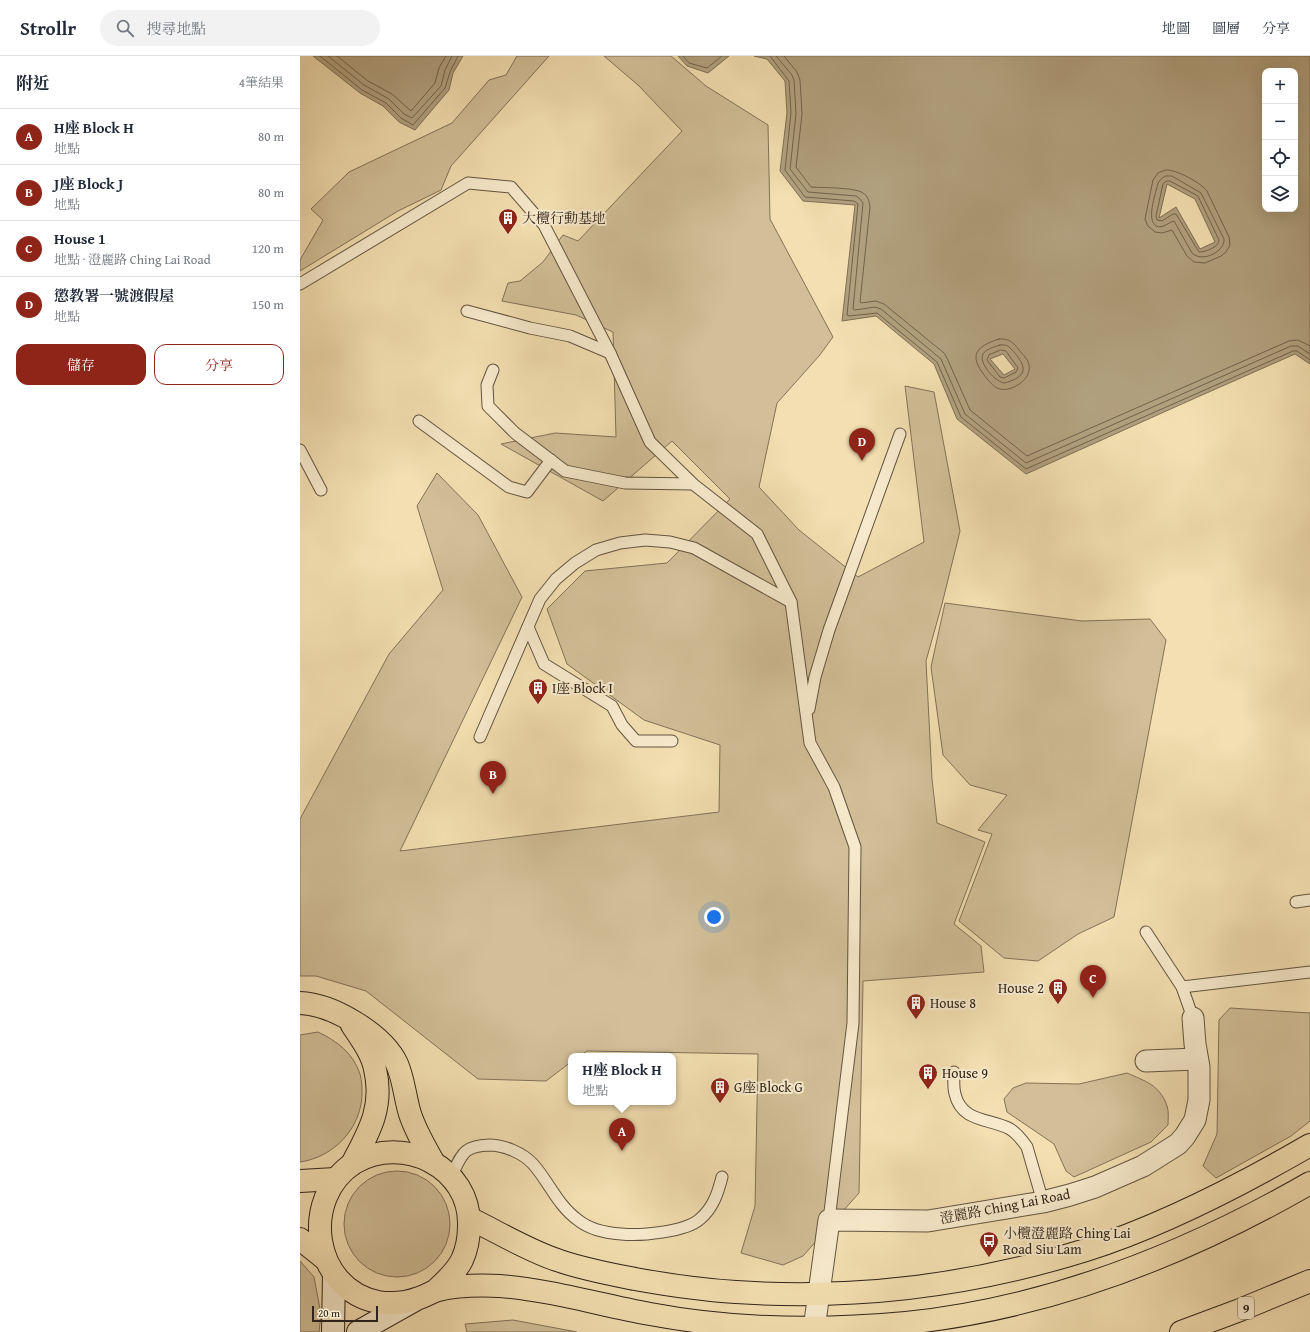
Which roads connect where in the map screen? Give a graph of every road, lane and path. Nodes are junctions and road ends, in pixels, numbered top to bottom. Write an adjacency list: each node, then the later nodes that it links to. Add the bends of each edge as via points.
1 (300, 284): 3 (lane, via 468,183 510,187 544,226)
2 (467, 311): 3 (lane, via 570,336)
3 (610, 353): 9 (lane, via 650,442)
4 (493, 370): 8 (lane, via 487,385 488,406 515,433)
5 (419, 421): 8 (lane, via 509,488 527,492)
6 (900, 434): 13 (lane, via 829,630 815,677)
7 (300, 450): 10 (lane)
8 (551, 460): 9 (lane, via 565,471 625,483)
9 (693, 484): 11 (lane, via 757,534)
10 (321, 490)
11 (791, 602): 12 (lane, via 694,548 670,542 620,542 596,550 556,579 540,599); 13 (lane)
12 (528, 627): 14 (lane); 15 (lane, via 544,664 612,706 622,725 636,741)
13 (807, 718): 37 (lane, via 810,743 834,787 855,847 853,1023)
14 (480, 737)
15 (672, 741)
16 (1310, 900): 17 (lane)
17 (1296, 902)
18 (1146, 932): 20 (lane)
19 (1310, 972): 20 (lane)
20 (1182, 987): 22 (lane)
21 (300, 1002): 23 (main road, via 321,1006)
22 (1193, 1018): 24 (street, 澄麗路 Ching Lai Road)
23 (348, 1019): 28 (main road, via 378,1040 390,1052 397,1065 416,1131); 29 (main road, via 368,1051 378,1085 375,1116)
24 (1197, 1059): 25 (street); 35 (street, 澄麗路 Ching Lai Road, via 1198,1110 1191,1128 1178,1144 1143,1166 1118,1177)
25 (1146, 1061)
26 (954, 1072): 35 (lane, via 955,1094 966,1112 974,1118 1009,1129 1017,1134 1027,1147)
27 (1310, 1145): 42 (main road, via 1206,1201 1154,1225 1087,1250 974,1278 905,1289)
28 (434, 1163): 29 (main road, via 414,1154 391,1151 370,1155); 30 (main road)
29 (352, 1164): 32 (main road)
30 (451, 1177): 31 (lane, via 468,1149 497,1145 515,1151 532,1163 563,1206 579,1221 606,1232 622,1235 668,1232 700,1220 718,1194); 36 (main road, via 460,1189)
31 (722, 1177)
32 (335, 1179): 33 (main road); 39 (main road, via 325,1195 318,1217 318,1238)
33 (300, 1181)
34 (1310, 1183): 44 (main road, via 1193,1244 1083,1286 998,1308 959,1315 896,1324)
35 (1043, 1202): 37 (street, 澄麗路 Ching Lai Road, via 928,1221)
36 (469, 1218): 41 (main road, via 469,1239 462,1260 451,1277); 42 (main road, via 556,1260 589,1270 668,1285 713,1290)
37 (829, 1220): 42 (street)
38 (300, 1239): 39 (main road)
39 (330, 1267): 43 (main road, via 344,1285 360,1296 377,1302); 45 (main road)
40 (1310, 1281): 47 (main road, 9)
41 (435, 1291): 43 (main road); 44 (main road, via 468,1285 518,1288 559,1294 653,1315 778,1329)
42 (818, 1295): 44 (street)
43 (415, 1300): 46 (main road)
44 (814, 1329)
45 (333, 1332)
46 (358, 1332)
47 (1181, 1332)

